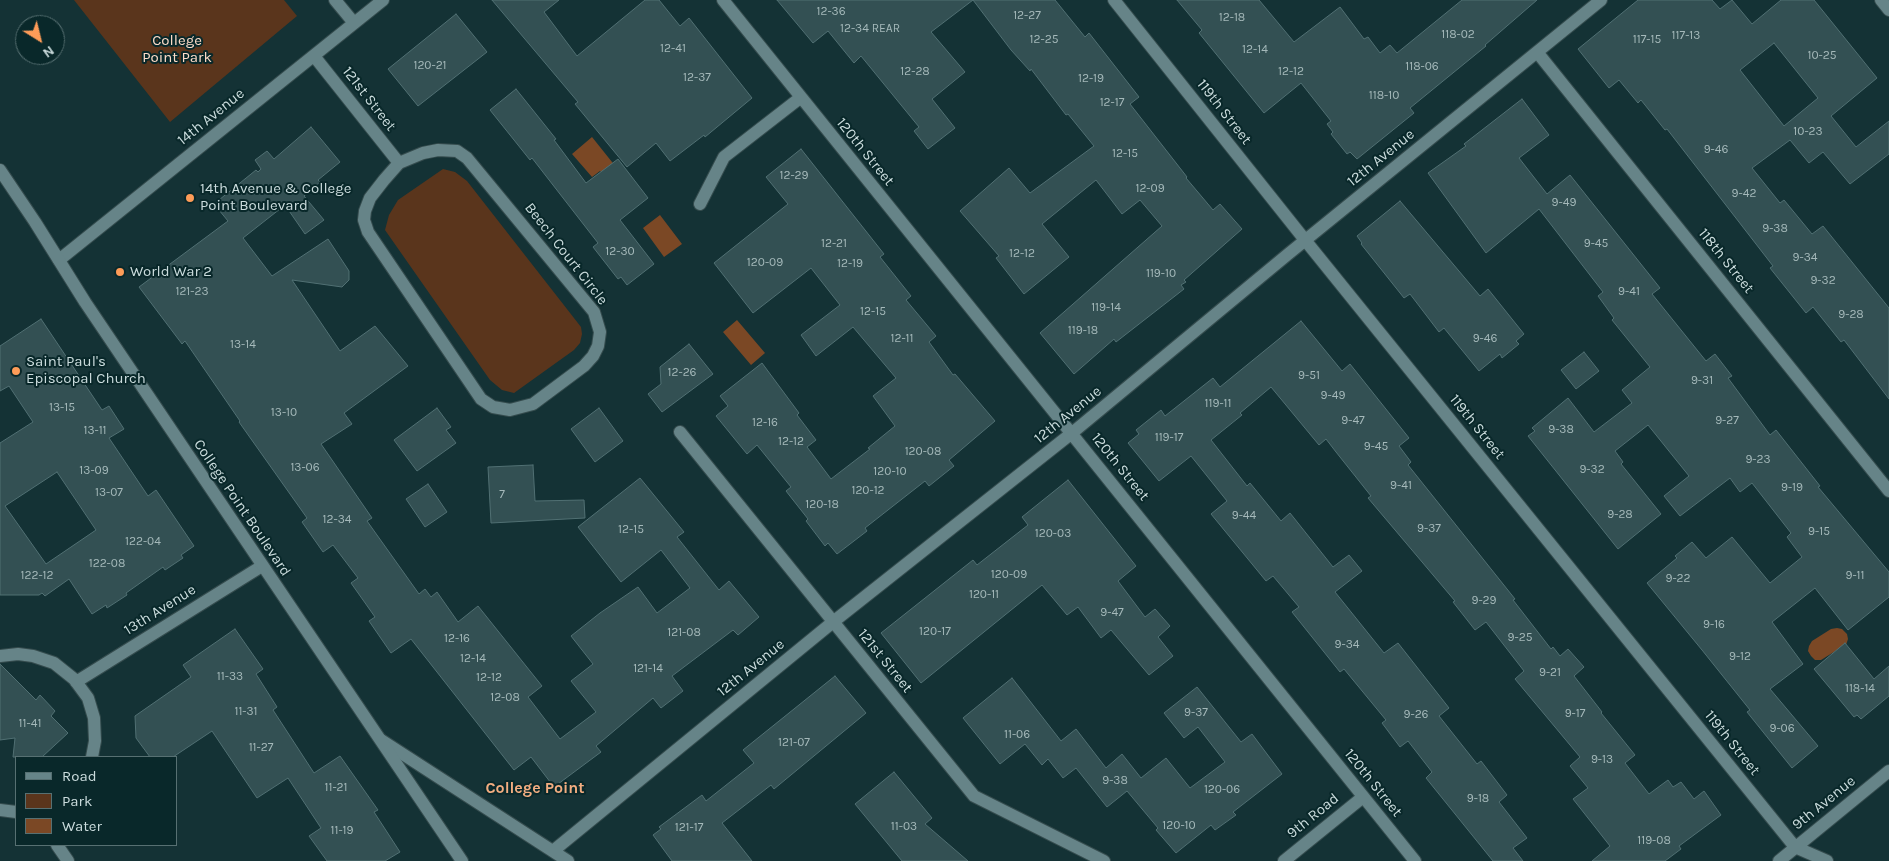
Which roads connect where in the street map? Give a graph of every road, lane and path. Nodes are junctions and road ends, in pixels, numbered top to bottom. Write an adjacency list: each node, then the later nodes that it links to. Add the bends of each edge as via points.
1 (335, 0): 8 (street)
2 (383, 0): 8 (street, 14th Avenue)
3 (723, 0): 11 (street, 120th Street)
4 (1114, 0): 15 (street, 119th Street)
5 (1601, 0): 9 (street, 12th Avenue)
6 (1881, 0): 7 (street)
7 (1889, 10)
8 (354, 23): 10 (street, 14th Avenue)
9 (1537, 52): 15 (street, 12th Avenue); 19 (street, 118th Street)
10 (314, 56): 12 (street, 121st Street); 16 (street, 14th Avenue)
11 (800, 98): 14 (street, via 724,156); 18 (street, 120th Street)
12 (399, 163): 12 (street, Beech Court Circle, via 370,198 364,220 368,232 482,400 510,410 533,404 593,356 600,332 594,312 467,158 457,151 438,150)
13 (0, 170): 16 (street, College Point Boulevard)
14 (700, 204)
15 (1305, 240): 18 (street, 12th Avenue); 31 (street, 119th Street)
16 (59, 260): 20 (street, College Point Boulevard)
17 (680, 432): 21 (street, 121st Street)
18 (1072, 433): 21 (street, 12th Avenue); 27 (street, 120th Street)
19 (1889, 492)
20 (262, 566): 23 (street, 13th Avenue); 24 (street, College Point Boulevard)
21 (833, 622): 32 (street, 12th Avenue); 36 (street, 121st Street, via 974,796)
22 (0, 656): 23 (street, via 34,656 54,663)
23 (76, 682): 25 (street, via 88,698 94,718)
24 (381, 740): 32 (street); 34 (street, College Point Boulevard)
25 (92, 756)
26 (1889, 771): 31 (street, 9th Avenue)
27 (1363, 797): 37 (street, 9th Road); 38 (street, 120th Street)
28 (0, 810): 29 (street)
29 (15, 812)
30 (58, 846): 33 (street)
31 (1795, 847): 39 (street, 9th Avenue); 40 (street, 119th Street)
32 (552, 851): 35 (street)
33 (68, 861)
34 (462, 861)
35 (568, 861)
36 (1104, 861)
37 (1284, 861)
38 (1415, 861)
39 (1779, 861)
40 (1826, 861)

